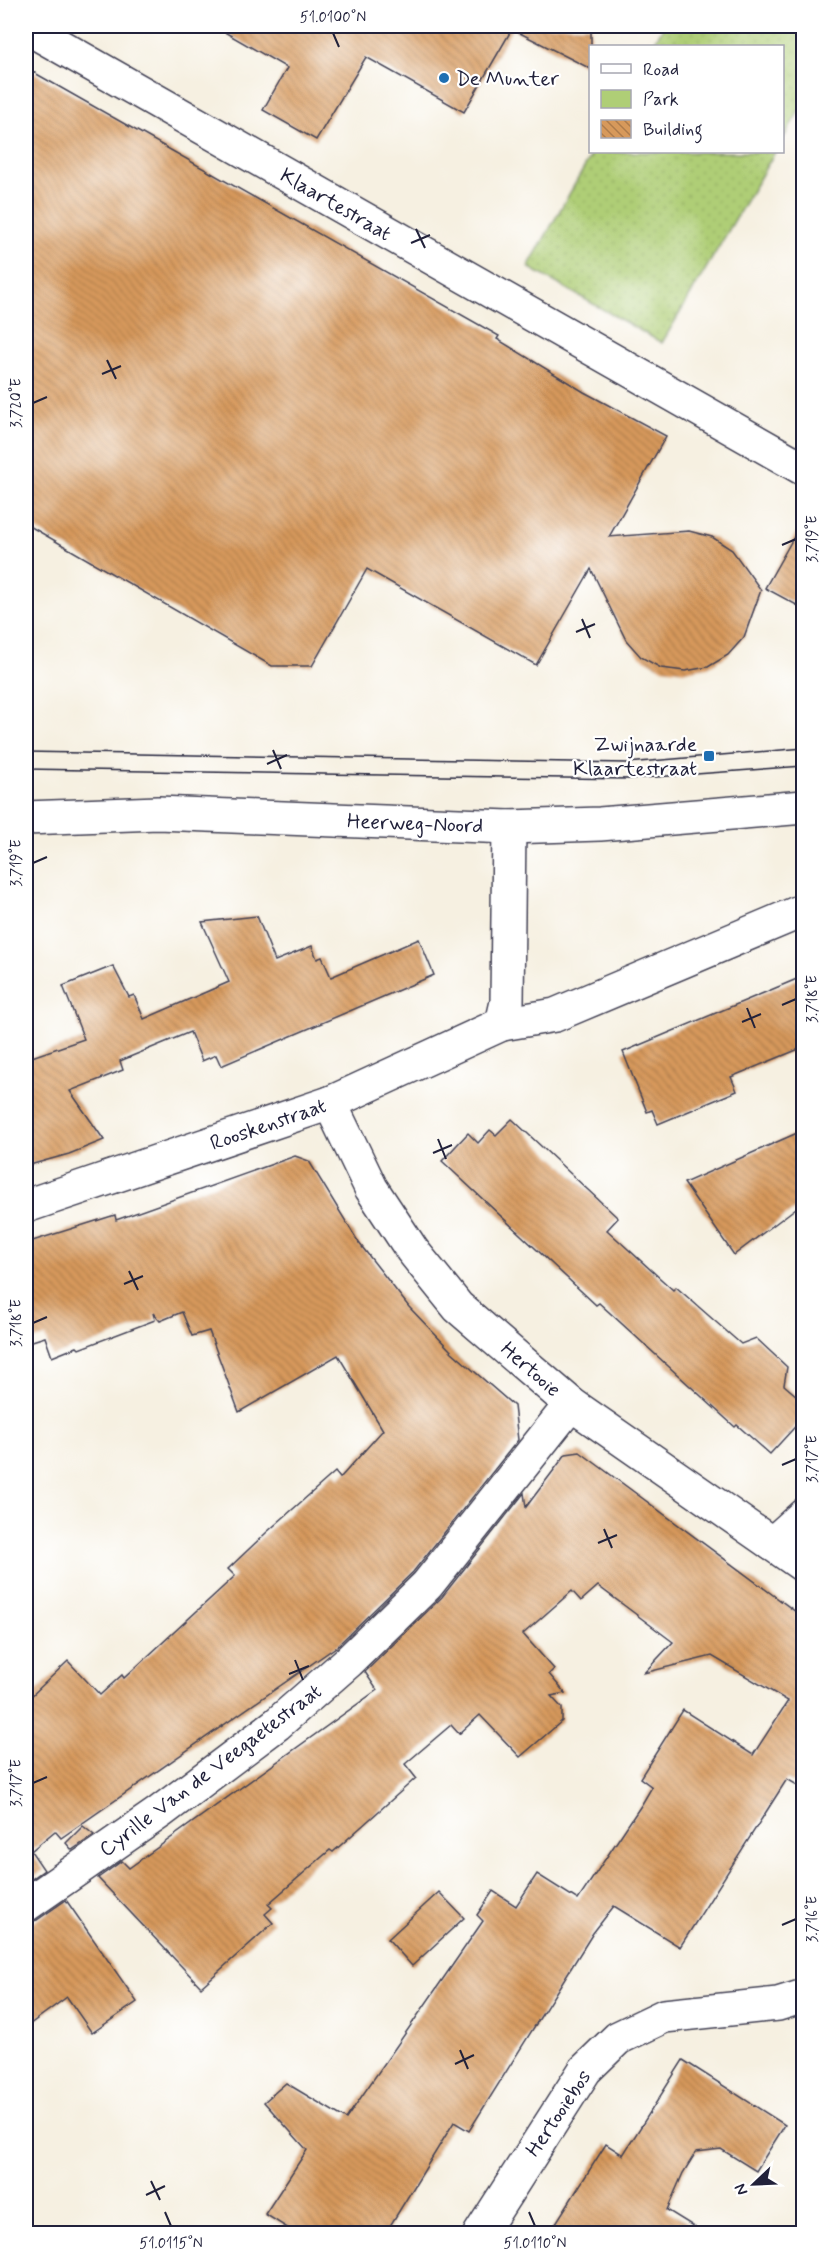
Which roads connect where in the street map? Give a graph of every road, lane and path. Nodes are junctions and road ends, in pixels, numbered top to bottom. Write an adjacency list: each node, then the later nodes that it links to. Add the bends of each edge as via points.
1 (26, 27): 2 (street, Klaartestraat)
2 (64, 35): 3 (street, Klaartestraat)
3 (804, 469)
4 (804, 807): 6 (street, Heerweg-Noord, via 600,824)
5 (26, 818): 6 (street, Heerweg-Noord, via 158,813)
6 (509, 826): 8 (street, via 507,1002)
7 (804, 910): 8 (street, Rooskenstraat, via 555,1015)
8 (502, 1023): 9 (street, Rooskenstraat)
9 (330, 1103): 10 (street, Rooskenstraat); 11 (street, Hertooie, via 371,1188 412,1250 458,1307)
10 (26, 1206)
11 (571, 1404): 13 (street, Hertooie); 15 (street, Cyrille Van de Veegaetestraat, via 427,1585 349,1661 277,1724)
12 (804, 1515): 13 (street)
13 (772, 1544): 14 (street, Hertooie)
14 (804, 1566)
15 (26, 1905)
16 (804, 1996): 17 (street, Hertooiebos, via 778,2004 664,2016 618,2038 585,2070)
17 (480, 2234)

